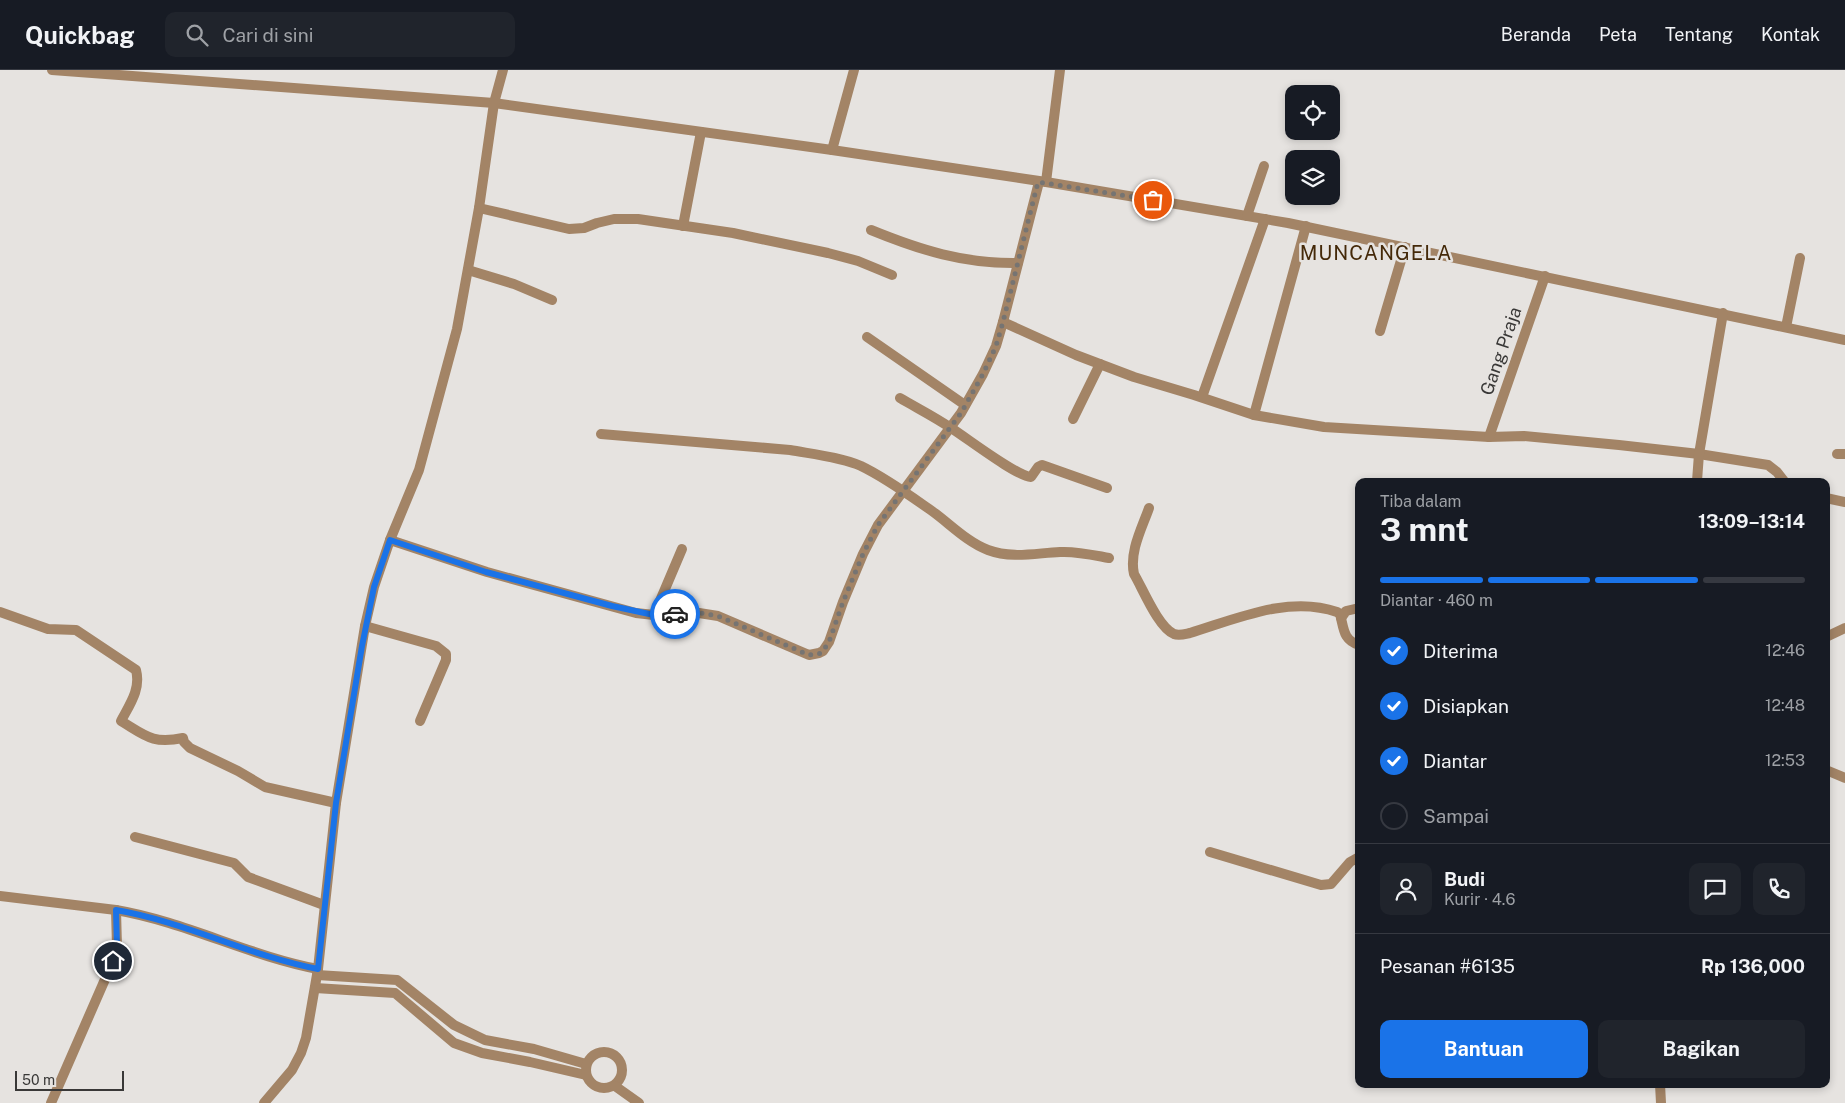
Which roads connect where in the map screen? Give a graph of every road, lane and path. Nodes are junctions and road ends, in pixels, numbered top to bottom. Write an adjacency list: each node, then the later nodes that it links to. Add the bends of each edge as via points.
1 (52, 70): 5 (street)
2 (503, 70): 6 (street)
3 (854, 70): 8 (street)
4 (1060, 70): 10 (street)
5 (201, 75): 6 (street)
6 (494, 103): 7 (street); 11 (street)
7 (701, 132): 8 (street); 14 (street)
8 (832, 150): 10 (street)
9 (1264, 166): 12 (street)
10 (1042, 182): 12 (street); 19 (street)
11 (479, 208): 14 (street, via 569,229 614,219); 20 (street)
12 (1247, 216): 13 (street)
13 (1265, 219): 15 (street); 32 (street)
14 (683, 226): 21 (street, via 828,253)
15 (1306, 226): 17 (street); 34 (street)
16 (871, 230): 19 (street, via 944,256 980,262)
17 (1405, 247): 22 (street); 27 (street)
18 (1800, 258): 26 (street)
19 (1018, 263): 25 (street)
20 (468, 270): 23 (street); 47 (street, via 457,329 419,470)
21 (892, 275)
22 (1545, 276): 24 (street); 38 (street, Gang Praja)
23 (552, 300)
24 (1723, 313): 26 (street); 39 (street)
25 (1003, 322): 30 (street); 33 (street, via 996,346)
26 (1786, 327): 29 (street)
27 (1380, 330)
28 (867, 338): 33 (street)
29 (1845, 340)
30 (1100, 364): 32 (street); 35 (street)
31 (900, 398): 36 (street)
32 (1202, 398): 34 (street)
33 (965, 405): 36 (street)
34 (1254, 415): 38 (street, via 1324,427)
35 (1073, 419)
36 (950, 427): 42 (street, via 1027,477 1042,465); 43 (street)
37 (601, 434): 43 (street, via 814,454 860,466)
38 (1489, 437): 39 (street, via 1524,436)
39 (1699, 454): 40 (street); 41 (street, via 1768,465)
40 (1697, 478)
41 (1782, 478)
42 (1107, 488)
43 (903, 491): 49 (street, via 967,539 988,550 1028,556 1060,552); 52 (street, via 874,532 829,642 819,654 809,655 718,616 700,613)
44 (1830, 499): 45 (street)
45 (1845, 502)
46 (1149, 508): 53 (street, via 1132,565 1162,624 1174,634 1190,633 1293,606 1337,612)
47 (390, 540): 52 (street, via 486,572); 54 (street, via 374,587)
48 (682, 549): 52 (street)
49 (1109, 558)
50 (1355, 609): 53 (street, via 1346,611)
51 (0, 612): 61 (street, via 48,629 76,630 136,670 136,695 121,721 151,739 168,741 183,738 190,748 265,787)
52 (654, 615)
53 (1341, 618): 57 (street, via 1346,637)
54 (366, 626): 58 (street, via 436,646 446,654); 61 (street)
55 (1845, 628): 56 (street)
56 (1830, 635)
57 (1355, 644)
58 (420, 721)
59 (1830, 772): 60 (street)
60 (1845, 778)
61 (336, 803): 66 (street)
62 (136, 837): 66 (street, via 234,863 248,877)
63 (1210, 852): 64 (street, via 1320,885 1331,884)
64 (1355, 859)
65 (0, 896): 67 (street)
66 (324, 905): 68 (street)
67 (116, 910): 68 (street, via 164,920); 76 (street, via 117,947 113,961)
68 (317, 972): 69 (street); 70 (street, via 397,980)
69 (315, 988): 71 (street, via 395,993); 77 (street, via 301,1053 292,1070)
70 (434, 1008): 71 (street); 72 (street, via 454,1024 485,1040 534,1049)
71 (424, 1017): 73 (street, via 454,1043 482,1053)
72 (586, 1064): 73 (street); 74 (street, via 594,1055 605,1051 616,1055 622,1065 622,1076)
73 (586, 1075): 74 (street, via 593,1085 604,1089)
74 (615, 1086): 78 (street)
75 (1660, 1088): 79 (street)
76 (51, 1103)
77 (264, 1103)
78 (639, 1103)
79 (1661, 1103)

